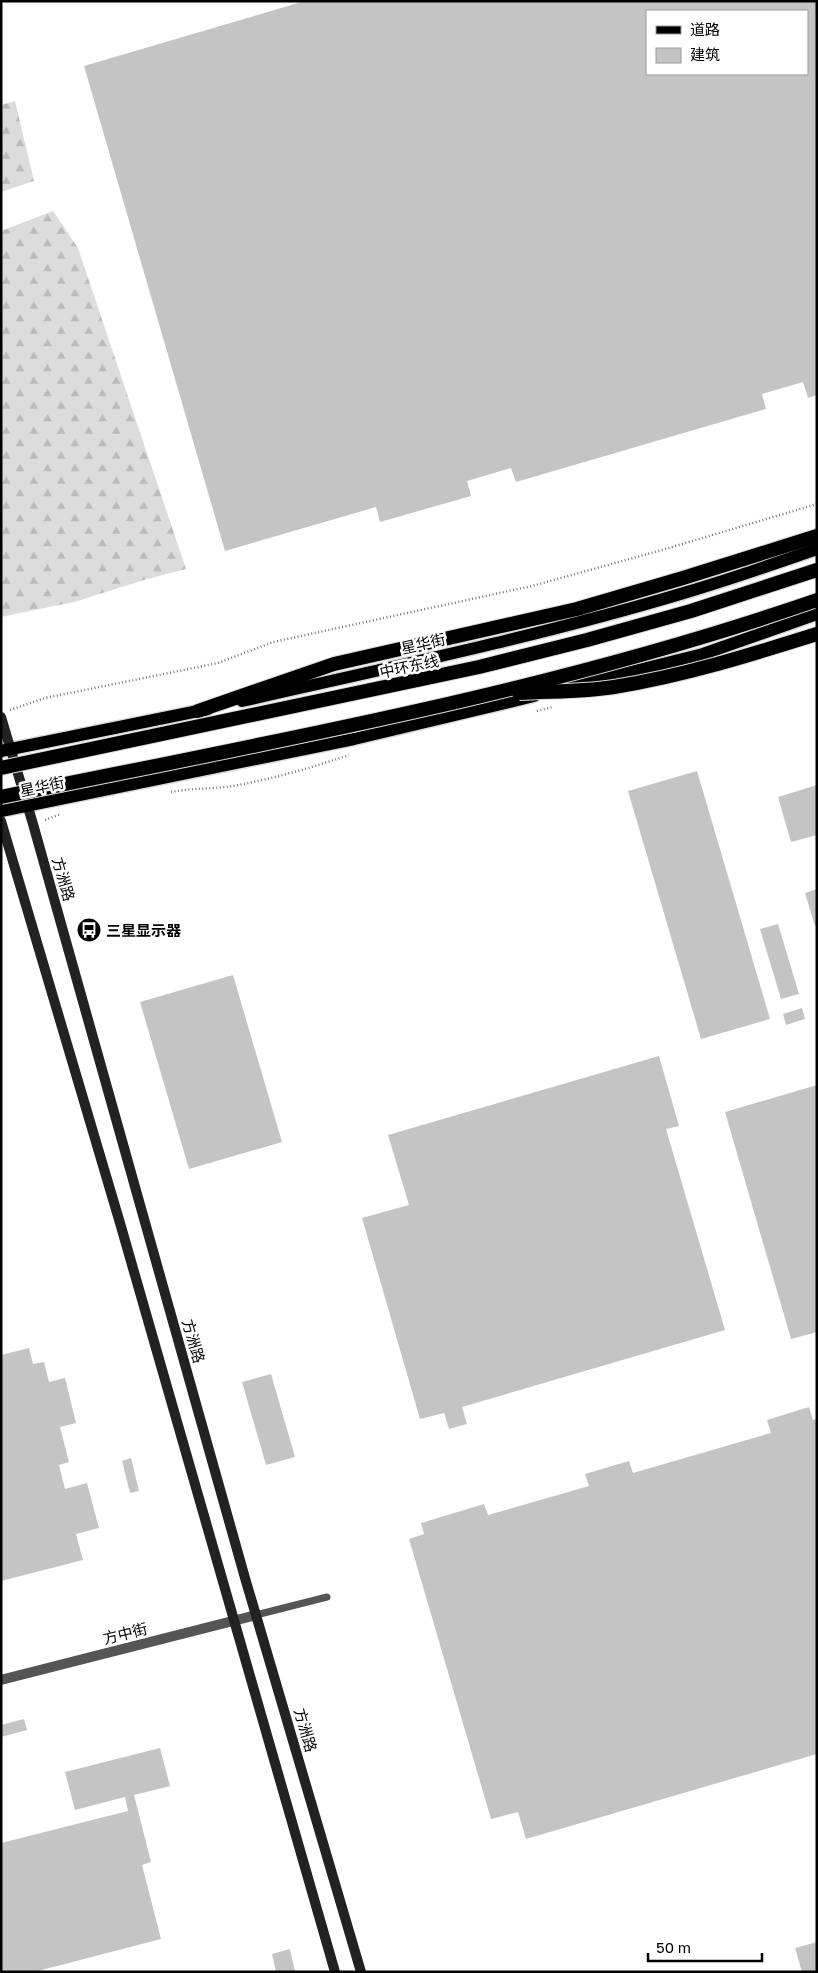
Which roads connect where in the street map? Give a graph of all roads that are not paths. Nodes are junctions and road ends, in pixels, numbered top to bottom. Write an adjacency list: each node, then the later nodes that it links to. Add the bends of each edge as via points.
1 (817, 536): 8 (highway, via 577,609 334,664)
2 (817, 549): 8 (main road, 星华街, via 687,592 581,621)
3 (817, 570): 11 (highway, 中环东线, bridge, via 691,611 488,665)
4 (817, 600): 7 (highway, bridge, via 690,641)
5 (817, 614): 13 (main road, 星华街, via 704,654 498,705 354,739)
6 (817, 634): 7 (highway, bridge, via 709,666 612,688)
7 (486, 696): 12 (highway, bridge)
8 (198, 711): 10 (main road, 星华街)
9 (1, 717): 10 (main road, 方洲路)
10 (6, 750): 13 (main road, 方洲路)
11 (1, 768)
12 (1, 797)
13 (28, 806): 14 (main road, 星华街); 17 (main road, 方洲路)
14 (1, 811)
15 (1, 821): 18 (main road)
16 (327, 1597): 17 (lane)
17 (256, 1616): 18 (street, 方中街); 21 (main road, 方洲路)
18 (233, 1622): 19 (street, 方中街); 20 (main road)
19 (1, 1680)
20 (335, 1972)
21 (361, 1972)

